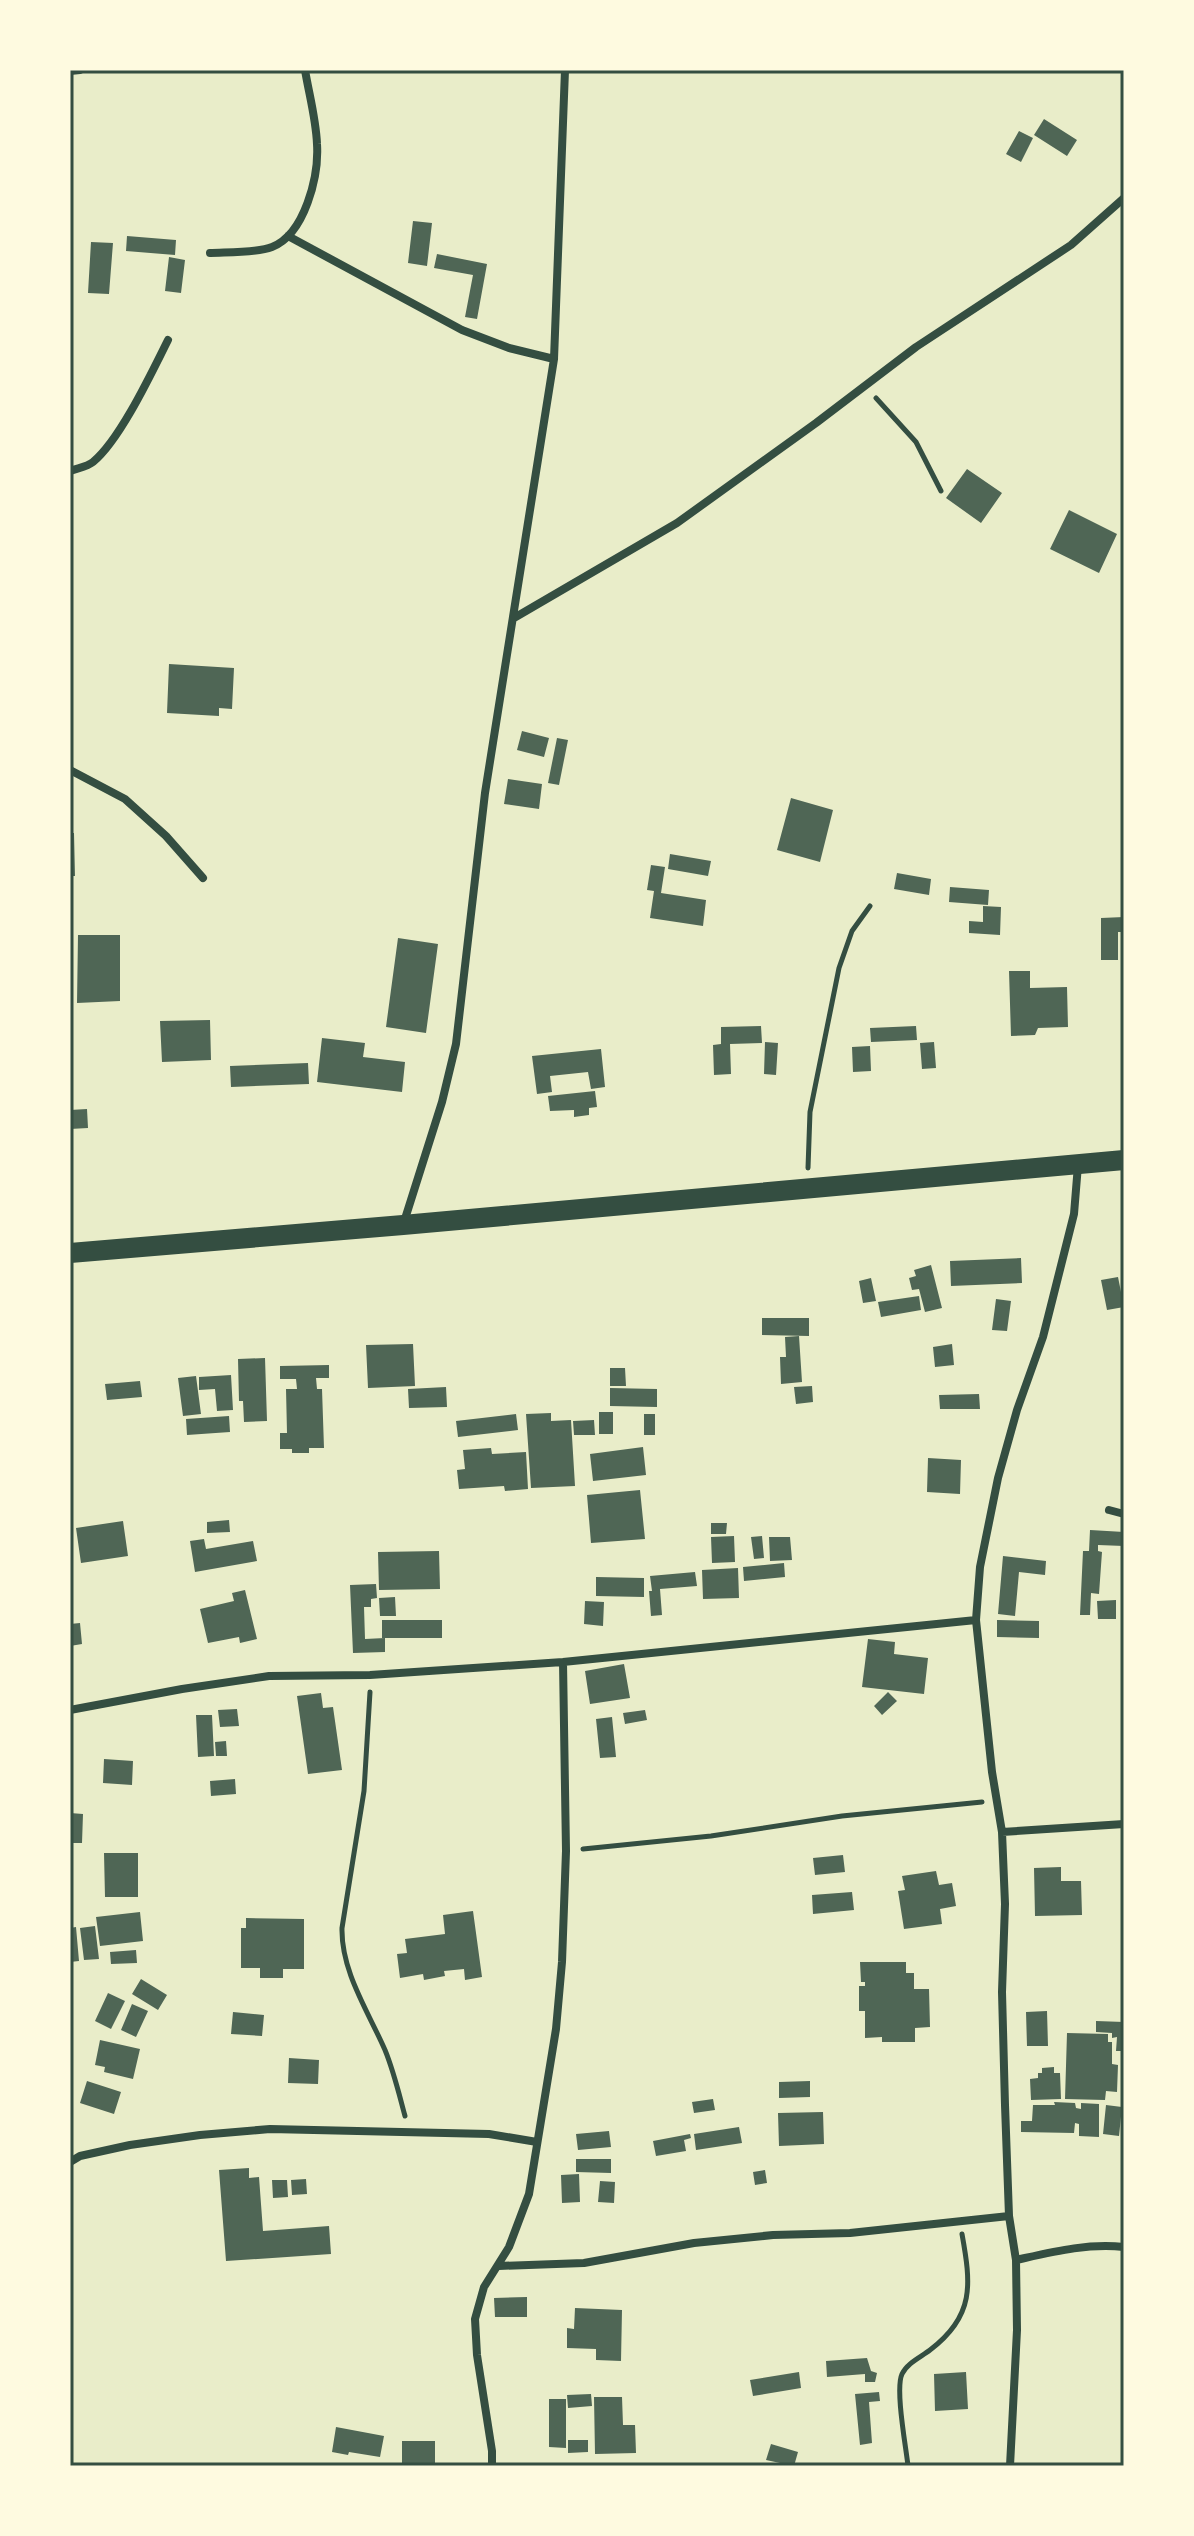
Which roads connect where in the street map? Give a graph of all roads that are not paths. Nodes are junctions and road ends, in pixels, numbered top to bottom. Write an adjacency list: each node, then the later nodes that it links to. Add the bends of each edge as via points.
1 (80, 70): 4 (street)
2 (305, 70): 6 (street, via 318,145 301,221)
3 (565, 70): 9 (street)
4 (70, 71)
5 (1124, 198): 11 (street, via 1071,245 916,347 677,523)
6 (288, 236): 7 (street, via 272,247); 9 (street, via 462,330)
7 (210, 253)
8 (168, 340): 10 (street, via 105,450 91,464)
9 (554, 359): 11 (street)
10 (70, 471)
11 (514, 618): 16 (street, via 485,793 456,1044)
12 (70, 770): 13 (street, via 125,799)
13 (203, 878)
14 (1124, 1160): 15 (highway)
15 (1078, 1164): 16 (highway); 20 (street, via 1074,1214 1043,1337 998,1478 980,1567)
16 (403, 1225): 17 (highway)
17 (70, 1253)
18 (1109, 1510): 19 (street)
19 (1124, 1514)
20 (976, 1620): 21 (street); 24 (street)
21 (563, 1662): 22 (street, via 269,1676); 25 (street, via 562,1962)
22 (70, 1710)
23 (1124, 1824): 24 (street)
24 (1002, 1832): 27 (street)
25 (537, 2142): 26 (street, via 489,2134 270,2129 130,2145); 30 (street, via 529,2194)
26 (70, 2162)
27 (1009, 2216): 29 (street); 30 (street, via 694,2243 584,2263)
28 (1124, 2247): 29 (street, via 1088,2246)
29 (1016, 2260): 32 (street)
30 (499, 2266): 31 (street, via 484,2287 475,2319)
31 (492, 2466)
32 (1010, 2466)

